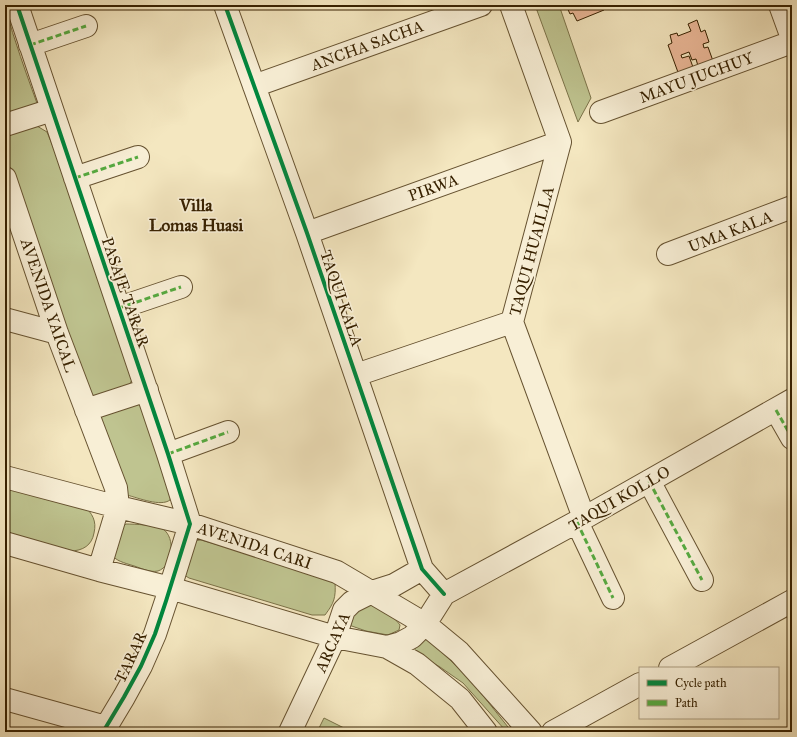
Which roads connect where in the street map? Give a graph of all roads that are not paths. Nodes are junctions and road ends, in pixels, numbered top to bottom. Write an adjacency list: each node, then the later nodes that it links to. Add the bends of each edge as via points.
1 (17, 5): 9 (street, PASAJE TARAR)
2 (225, 5): 10 (street, TAQUI KALA)
3 (481, 5): 10 (street, ANCHA SACHA)
4 (511, 5): 14 (street)
5 (780, 5): 7 (street)
6 (86, 26): 9 (street)
7 (792, 38)
8 (792, 42): 12 (street, MAYU JUCHUY)
9 (30, 45): 11 (street, PASAJE TARAR)
10 (254, 86): 19 (street, TAQUI KALA)
11 (52, 110): 13 (street); 17 (street, PASAJE TARAR)
12 (601, 112)
13 (5, 125)
14 (560, 142): 19 (street, PIRWA); 24 (street, TAQUI HUAILLA)
15 (138, 157): 17 (street)
16 (5, 178): 25 (street, AVENIDA YAICAL)
17 (75, 178): 22 (street, PASAJE TARAR)
18 (792, 207): 20 (street, UMA KALA)
19 (307, 232): 26 (street, TAQUI KALA)
20 (668, 254)
21 (182, 287): 22 (street)
22 (119, 308): 27 (street, PASAJE TARAR)
23 (5, 319): 25 (street)
24 (512, 322): 26 (street); 36 (street, TAQUI HUAILLA)
25 (57, 332): 29 (street, AVENIDA YAICAL)
26 (356, 375): 39 (street, TAQUI KALA)
27 (147, 390): 29 (street); 32 (street, PASAJE TARAR)
28 (784, 405): 31 (street); 34 (street, TAQUI KOLLO)
29 (86, 410): 35 (street, AVENIDA YAICAL, via 116,488)
30 (228, 432): 32 (street)
31 (792, 438)
32 (168, 454): 37 (street, PASAJE TARAR)
33 (5, 477): 35 (street, AVENIDA CARI)
34 (649, 481): 36 (street, TAQUI KOLLO); 41 (street)
35 (118, 507): 37 (street, AVENIDA CARI); 40 (street, AVENIDA YAICAL)
36 (580, 520): 44 (street, TAQUI KOLLO); 45 (street, TAQUI HUAILLA)
37 (190, 524): 42 (street); 43 (street, AVENIDA CARI, via 337,572)
38 (5, 543): 40 (street)
39 (422, 569): 43 (street, ARCAYA, via 394,585); 44 (street, TAQUI KALA)
40 (99, 570): 42 (street)
41 (702, 580)
42 (170, 588): 48 (street); 53 (street, TARAR, via 155,634)
43 (372, 592): 47 (street, AVENIDA CARI); 48 (street, ARCAYA, via 352,602 344,610)
44 (444, 594): 47 (street)
45 (613, 598)
46 (792, 601): 50 (street)
47 (425, 624): 49 (street, via 412,637); 56 (street, AVENIDA CARI, via 459,652)
48 (335, 637): 49 (street); 54 (street, ARCAYA)
49 (387, 647): 55 (street, via 416,664 460,699)
50 (672, 667)
51 (639, 685): 57 (street)
52 (5, 700): 53 (street)
53 (105, 729)
54 (290, 732)
55 (486, 732)
56 (532, 732)
57 (553, 732)

